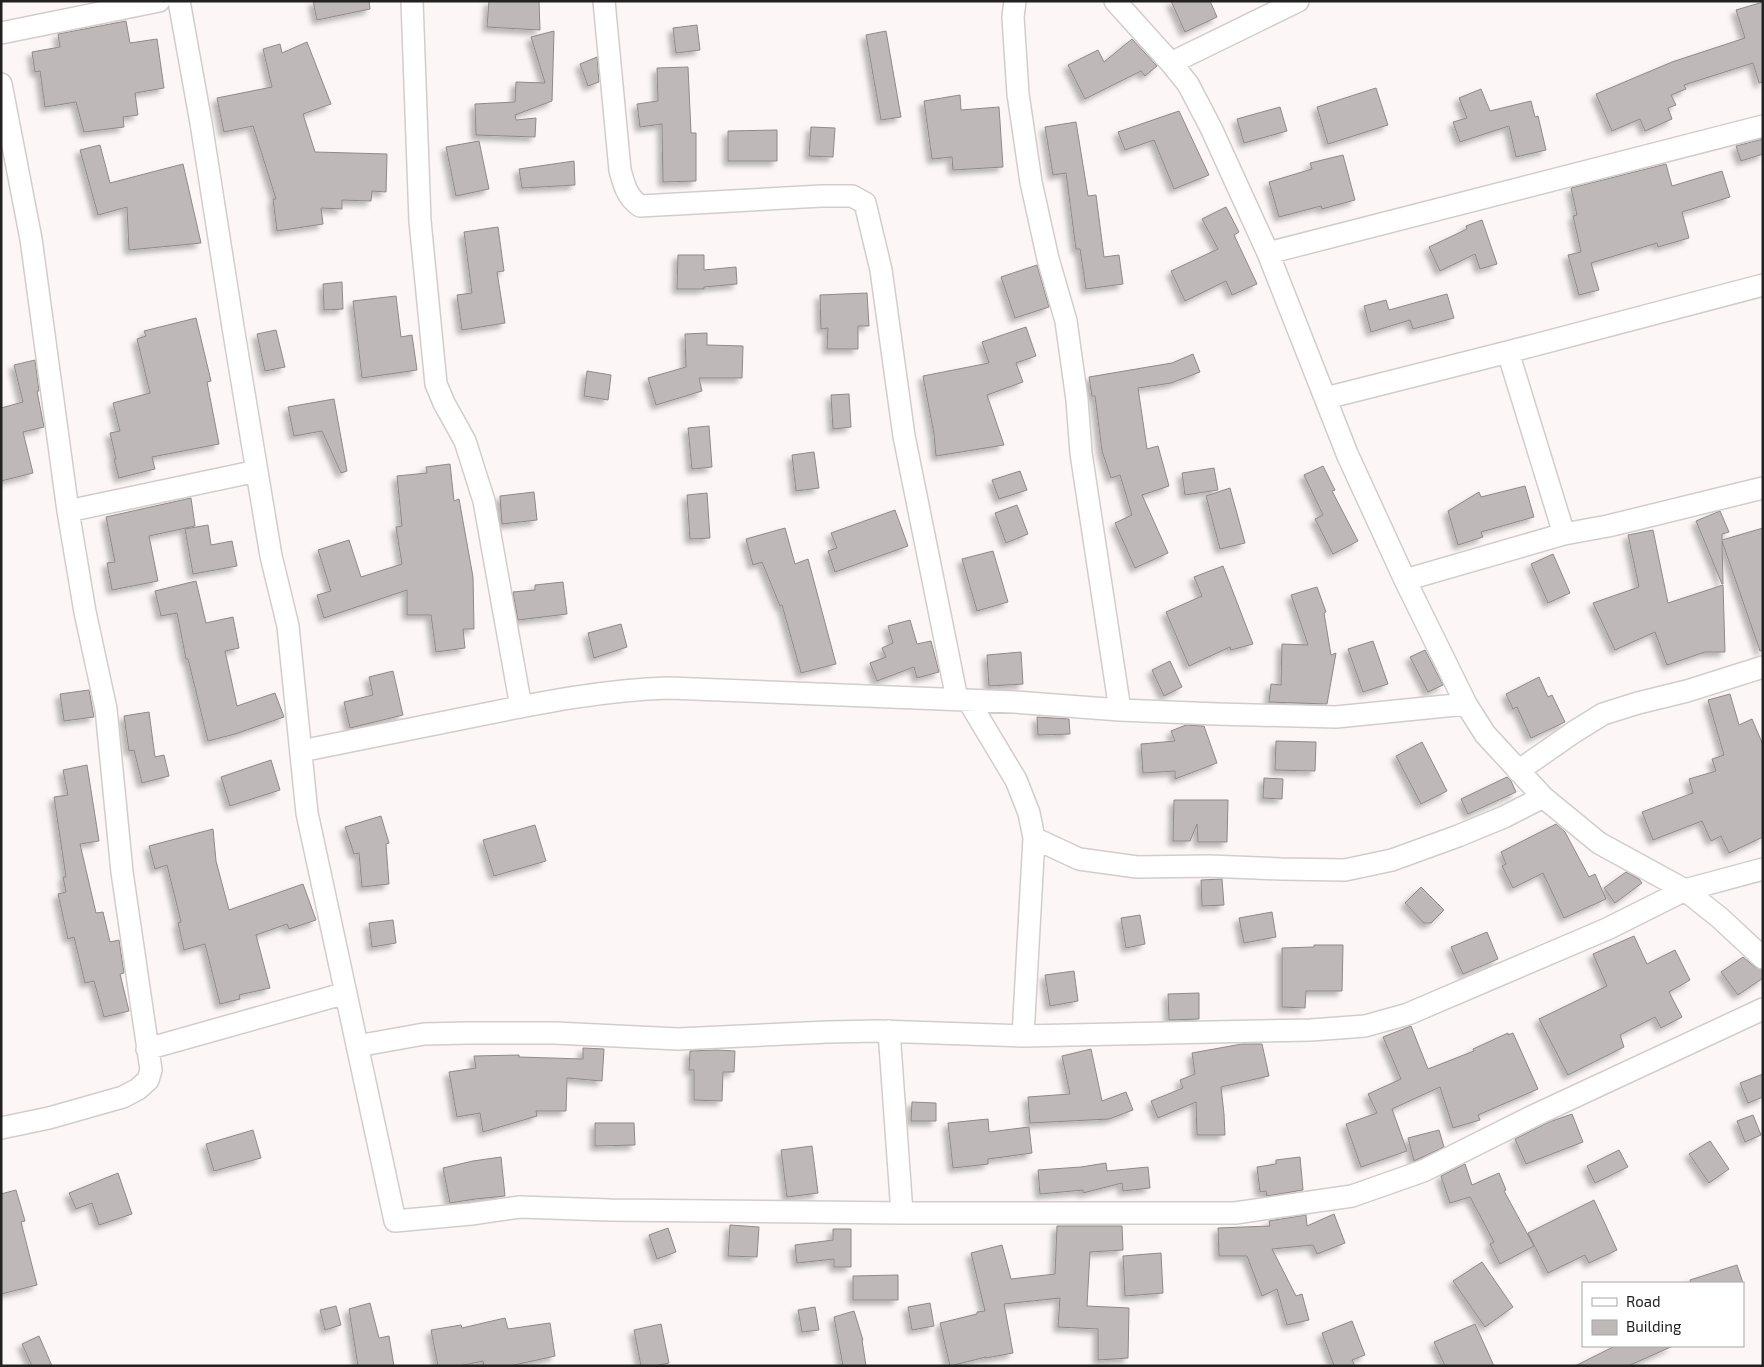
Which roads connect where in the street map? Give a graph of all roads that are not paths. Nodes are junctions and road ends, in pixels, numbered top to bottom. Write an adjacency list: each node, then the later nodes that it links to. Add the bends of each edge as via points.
1 (159, 1): 8 (street)
2 (179, 1): 16 (street)
3 (412, 1): 24 (street, via 420,221 436,384 465,441 484,501)
4 (604, 1): 22 (street, via 620,170 626,190 634,202 640,206 852,196 865,203 881,270 904,436)
5 (1015, 1): 25 (street, via 1018,94 1031,182 1066,321 1081,453)
6 (1115, 1): 9 (street)
7 (1298, 1): 9 (street)
8 (1, 33)
9 (1171, 63): 12 (street, via 1188,84 1211,128)
10 (1, 84): 18 (street, via 31,239)
11 (1763, 126): 12 (street)
12 (1268, 253): 15 (street)
13 (1763, 285): 14 (street)
14 (1508, 352): 15 (street); 19 (street)
15 (1326, 398): 20 (street, via 1348,456)
16 (257, 471): 18 (street); 26 (street, via 288,626)
17 (1763, 488): 19 (street)
18 (68, 511): 38 (street, via 84,612 106,710 122,872)
19 (1564, 534): 20 (street)
20 (1405, 580): 23 (street)
21 (1763, 667): 27 (street, via 1687,692 1603,714)
22 (963, 700): 24 (street, via 669,688 599,693); 25 (street); 29 (street, via 1016,780 1029,813)
23 (1466, 704): 25 (street, via 1336,718); 27 (street, via 1485,734)
24 (522, 707): 26 (street)
25 (1120, 710)
26 (301, 751): 33 (street, via 307,813)
27 (1518, 771): 28 (street)
28 (1543, 797): 29 (street, via 1458,836 1392,860 1345,870 1137,867 1079,859); 31 (street, via 1599,843)
29 (1034, 838): 36 (street)
30 (1763, 869): 31 (street)
31 (1685, 890): 32 (street); 36 (street, via 1607,929 1408,1014 1365,1026)
32 (1763, 958)
33 (346, 992): 37 (street); 38 (street)
34 (1763, 1009): 40 (street, via 1423,1171 1352,1196 1235,1213)
35 (889, 1031): 36 (street); 37 (street, via 678,1039 555,1033 424,1034); 40 (street)
36 (1024, 1036)
37 (357, 1046): 40 (street, via 395,1221 520,1208)
38 (147, 1049): 39 (street, via 148,1080 138,1089 94,1106)
39 (1, 1128)
40 (902, 1213)

